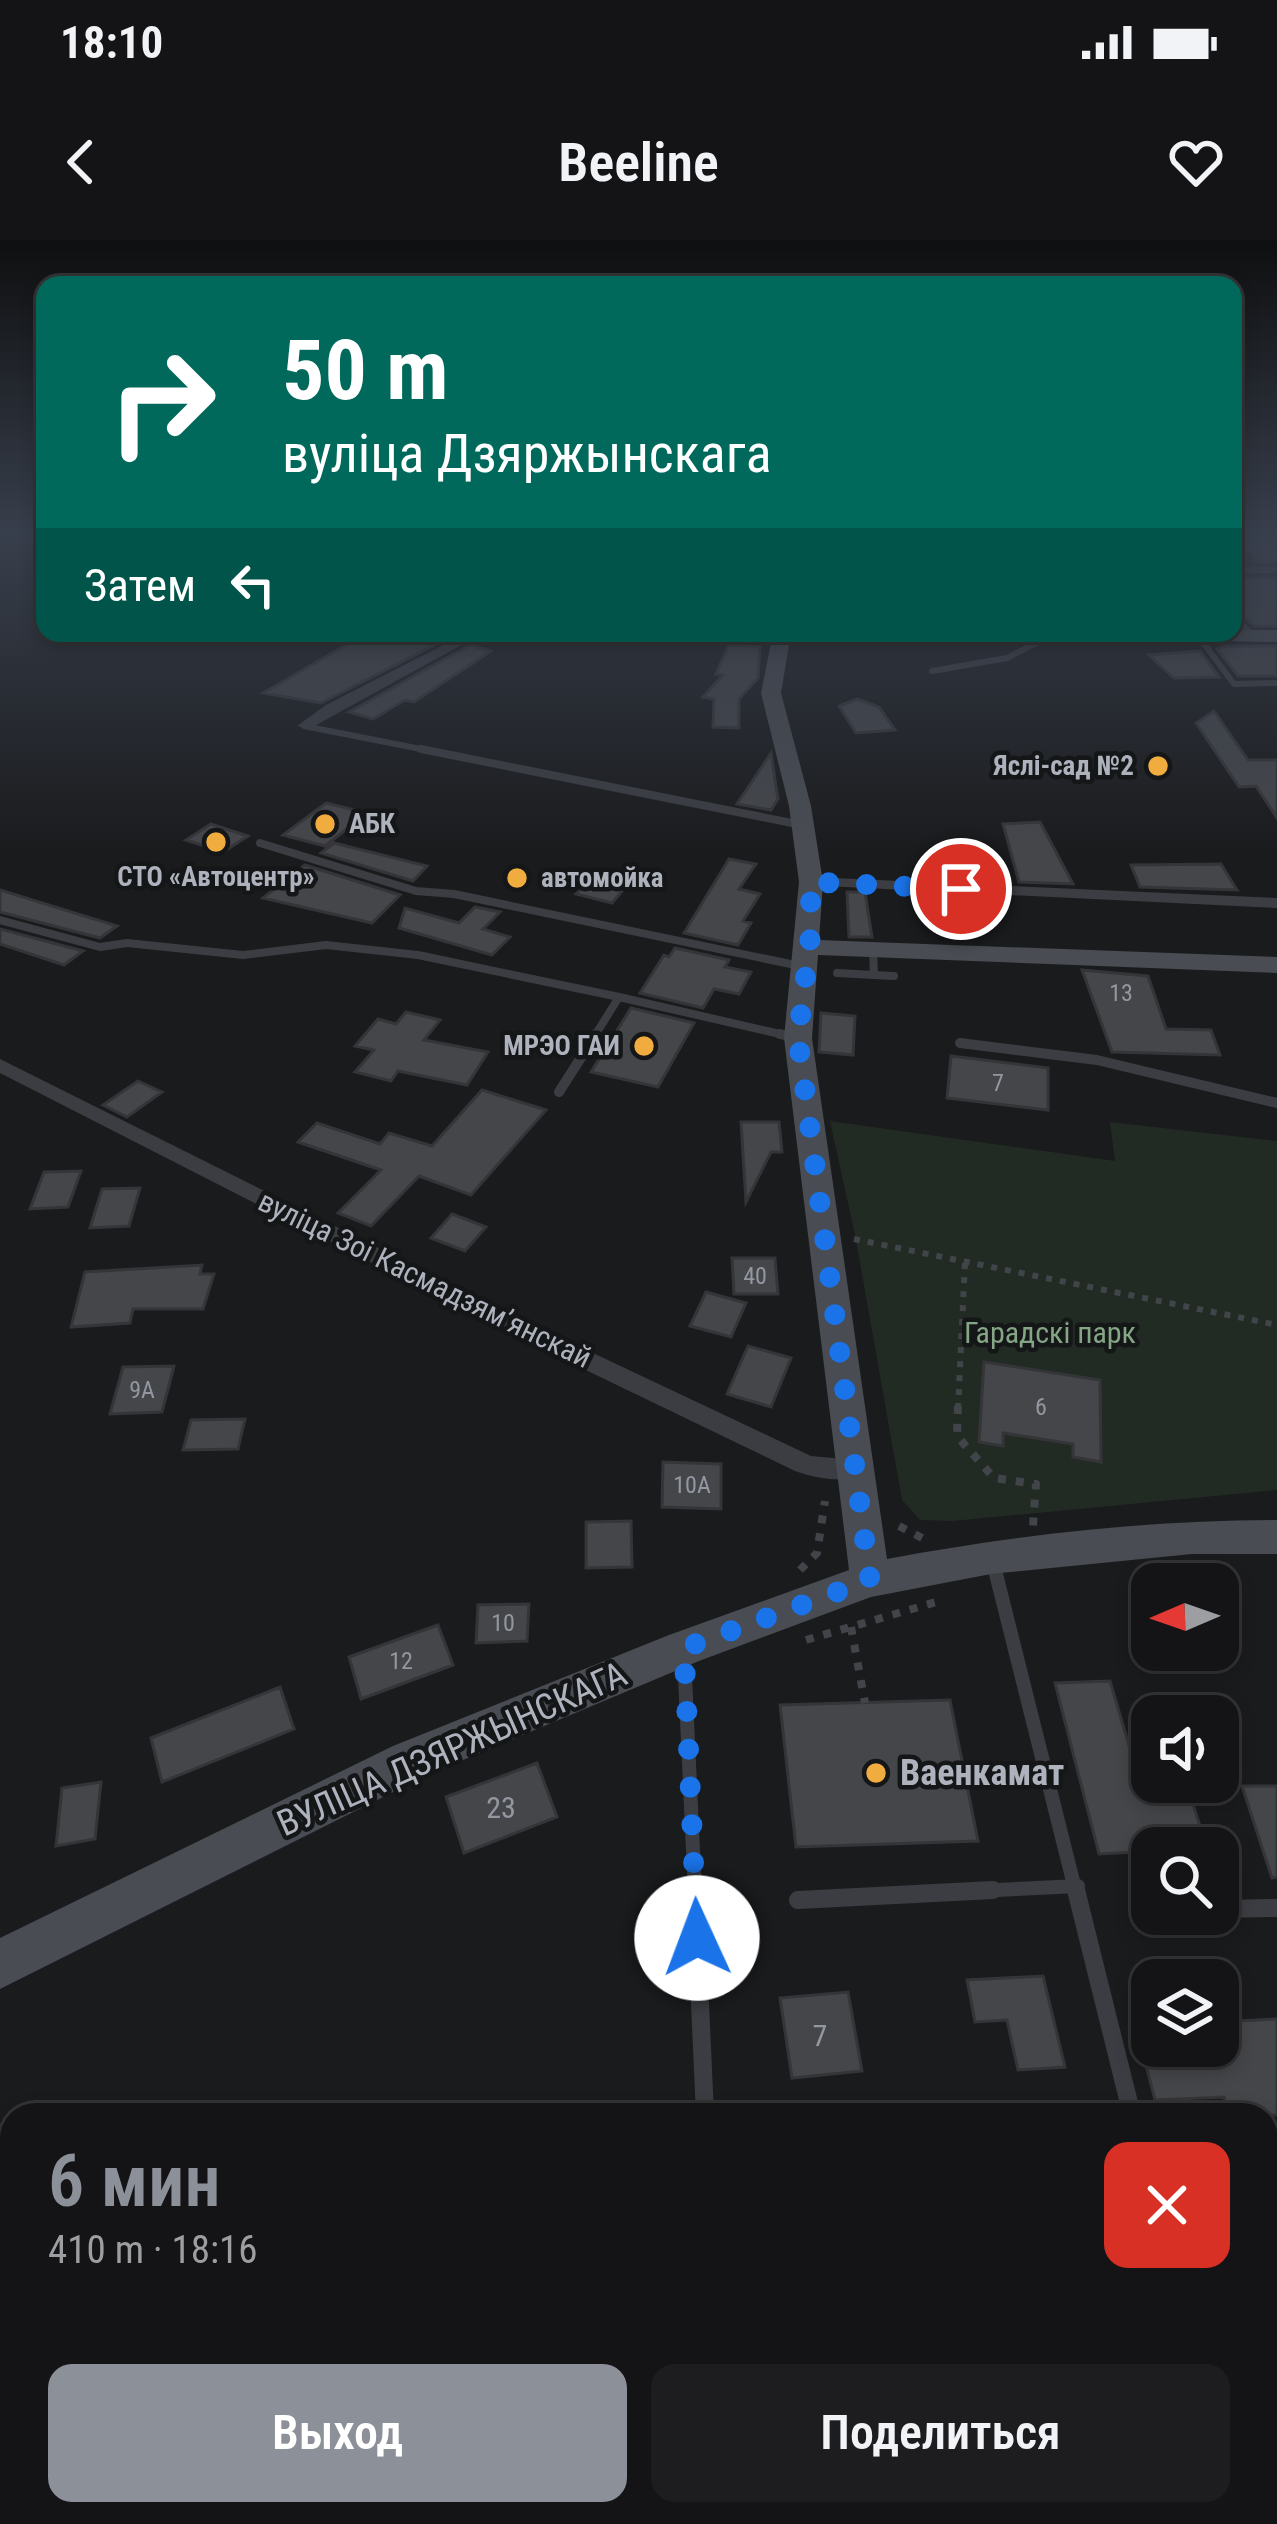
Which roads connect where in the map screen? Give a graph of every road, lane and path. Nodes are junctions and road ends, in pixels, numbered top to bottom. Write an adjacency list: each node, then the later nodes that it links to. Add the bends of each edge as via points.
1 (459, 642): 7 (street)
2 (780, 642): 8 (street, via 771,693)
3 (1038, 642): 5 (lane, via 1007,658)
4 (1203, 642): 6 (lane, via 1234,684)
5 (932, 671)
6 (1277, 683)
7 (304, 727): 8 (lane)
8 (802, 825): 10 (street)
9 (260, 843): 13 (lane, via 416,891)
10 (811, 882): 11 (street); 13 (street)
11 (1277, 903)
12 (0, 920): 18 (lane, via 100,947 242,955 326,945 418,955)
13 (808, 957): 14 (street); 19 (street)
14 (873, 962): 15 (street); 16 (lane); 17 (lane)
15 (1277, 965)
16 (837, 974)
17 (894, 976)
18 (619, 997): 19 (lane); 22 (lane)
19 (798, 1038): 27 (street)
20 (960, 1043): 23 (lane, via 1096,1060)
21 (0, 1065): 27 (street, вуліца Зоі Касмадзямʼянскай, via 804,1463)
22 (559, 1092)
23 (1277, 1103)
24 (844, 1237): 25 (path)
25 (965, 1262): 26 (path); 28 (path, via 957,1436 994,1478 1036,1484)
26 (1277, 1325)
27 (857, 1468): 31 (street)
28 (1032, 1531)
29 (1277, 1537): 30 (street, ВУЛІЦА ДЗЯРЖЫНСКАГА, via 1192,1537)
30 (995, 1570): 31 (street, ВУЛІЦА ДЗЯРЖЫНСКАГА); 32 (path); 36 (lane)
31 (870, 1580): 34 (street, ВУЛІЦА ДЗЯРЖЫНСКАГА)
32 (851, 1627): 33 (path); 35 (path)
33 (789, 1645)
34 (684, 1648): 40 (street, ВУЛІЦА ДЗЯРЖЫНСКАГА, via 409,1761); 41 (lane)
35 (866, 1702)
36 (1078, 1886): 37 (lane); 42 (lane)
37 (798, 1900)
38 (1277, 1908): 39 (lane)
39 (1239, 1909)
40 (0, 1964)
41 (705, 2103)
42 (1129, 2103)

